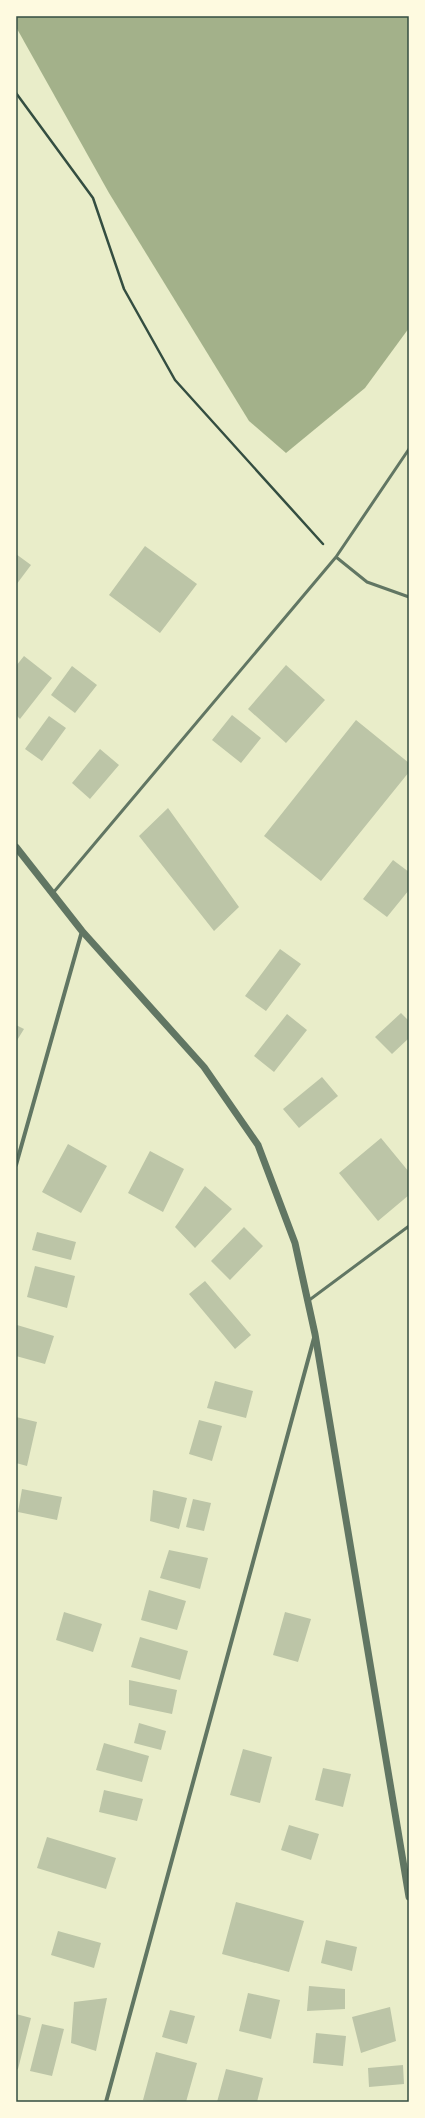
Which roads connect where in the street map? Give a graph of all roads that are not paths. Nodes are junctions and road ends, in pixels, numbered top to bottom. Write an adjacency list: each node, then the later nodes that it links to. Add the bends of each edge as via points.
1 (409, 449): 2 (lane)
2 (336, 557): 3 (lane, via 367,582); 5 (lane)
3 (409, 597)
4 (16, 847): 5 (street)
5 (53, 893): 6 (street)
6 (82, 931): 7 (street); 9 (street, via 204,1067 258,1145 295,1243)
7 (16, 1165)
8 (409, 1226): 9 (lane)
9 (308, 1301): 10 (street)
10 (315, 1334): 11 (street); 12 (street)
11 (409, 1897)
12 (106, 2102)

